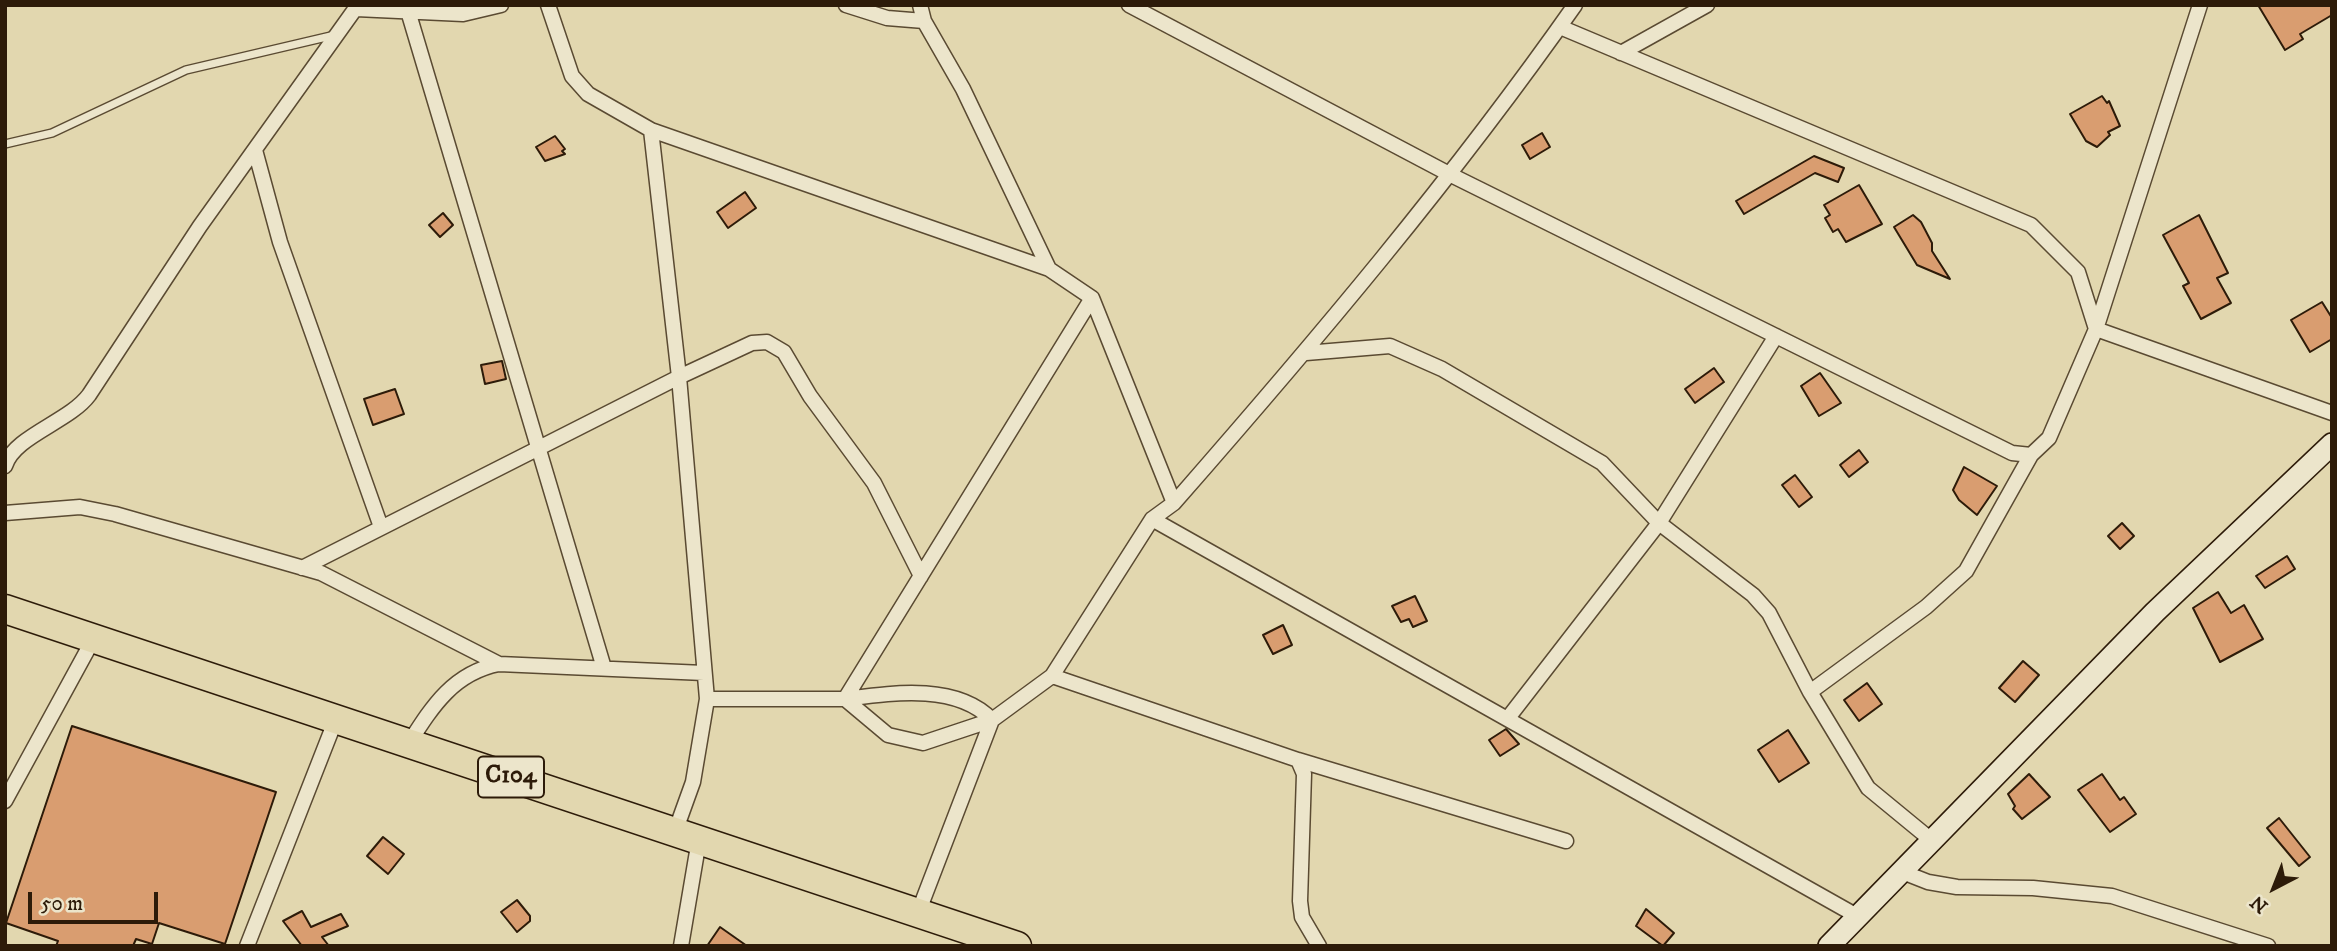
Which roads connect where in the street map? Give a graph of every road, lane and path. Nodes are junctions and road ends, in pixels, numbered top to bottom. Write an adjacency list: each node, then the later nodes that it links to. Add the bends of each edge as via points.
1 (501, 5): 11 (street, via 463,14)
2 (548, 5): 16 (street, via 572,76 588,94)
3 (846, 5): 12 (street, via 887,18)
4 (920, 5): 12 (street)
5 (1129, 5): 10 (street)
6 (1575, 5): 13 (street)
7 (1707, 5): 15 (street)
8 (2200, 5): 22 (street)
9 (357, 7): 11 (street); 14 (street)
10 (1152, 10): 19 (street)
11 (408, 11): 28 (street)
12 (925, 21): 20 (street, via 963,89)
13 (1560, 27): 15 (street); 19 (street)
14 (338, 34): 17 (lane, via 186,70 52,134); 18 (street)
15 (1621, 53): 22 (street, via 2031,225 2078,272)
16 (651, 130): 20 (street); 25 (street)
17 (5, 144)
18 (255, 150): 30 (street, via 78,410 16,448); 35 (street, via 280,242)
19 (1451, 175): 23 (street); 24 (street)
20 (1049, 269): 21 (street)
21 (1092, 298): 31 (street); 37 (street)
22 (2096, 329): 26 (street); 29 (street, via 2049,438)
23 (1776, 336): 29 (street, via 2012,453); 34 (street)
24 (1306, 353): 31 (street); 34 (street, via 1391,346 1442,369 1602,463)
25 (679, 377): 28 (street); 37 (street, via 752,343 767,342 784,352 874,483); 42 (street)
26 (2332, 413)
27 (2332, 444): 54 (street, via 2155,612)
28 (539, 446): 35 (street); 41 (street)
29 (2031, 455): 44 (street, via 1966,571 1926,607)
30 (5, 466)
31 (1174, 503): 33 (street)
32 (5, 513): 36 (street, via 80,507)
33 (1152, 519): 43 (street); 47 (street)
34 (1659, 523): 44 (street, via 1753,595 1769,613); 47 (street)
35 (380, 527): 36 (street)
36 (302, 568): 40 (street, via 342,583)
37 (921, 576): 45 (street)
38 (5, 609): 39 (highway, C104)
39 (94, 638): 48 (highway, C104); 52 (street)
40 (499, 664): 41 (street); 50 (street, via 480,667 450,686)
41 (604, 668): 42 (street)
42 (704, 673): 46 (street)
43 (1052, 676): 49 (street); 51 (street)
44 (1810, 692): 54 (street, via 1868,788)
45 (845, 698): 46 (street); 49 (street, via 896,692 945,696 980,708); 49 (street, via 888,736 923,743)
46 (707, 699): 53 (street)
47 (1508, 718): 58 (street)
48 (337, 719): 50 (highway, C104); 60 (street)
49 (992, 720): 57 (street)
50 (409, 743): 53 (highway, C104)
51 (1298, 761): 55 (street); 63 (street, via 1304,774 1300,901 1302,917)
52 (5, 801)
53 (687, 836): 57 (highway, C104); 61 (street)
54 (1930, 839): 56 (street)
55 (1566, 841)
56 (1900, 871): 58 (street); 64 (street, via 1957,887 2112,896)
57 (918, 913): 62 (highway, C104)
58 (1857, 916): 59 (street)
59 (1837, 944)
60 (247, 946)
61 (681, 946)
62 (1017, 946)
63 (1319, 946)
64 (2268, 946)

